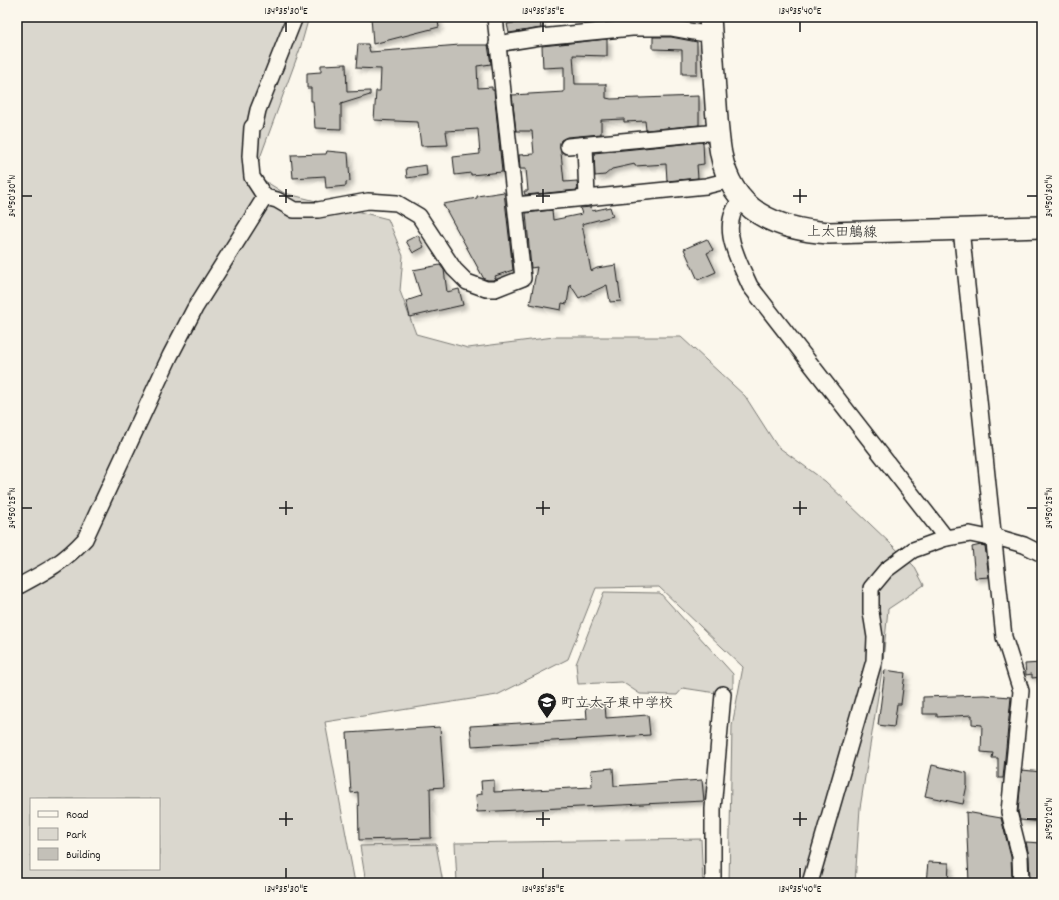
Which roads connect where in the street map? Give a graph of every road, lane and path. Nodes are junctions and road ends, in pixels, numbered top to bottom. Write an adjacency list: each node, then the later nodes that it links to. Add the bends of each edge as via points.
1 (295, 17): 9 (street, via 252,127 252,177)
2 (495, 17): 4 (street)
3 (710, 26): 4 (street, via 632,28); 5 (main road, 上太田鵤線)
4 (497, 44): 12 (street)
5 (718, 132): 6 (street); 8 (main road, 上太田鵤線, via 721,155)
6 (585, 145): 7 (street); 10 (street)
7 (568, 146)
8 (730, 180): 10 (street, via 706,186); 11 (main road, 上太田鵤線)
9 (265, 197): 12 (street, via 277,200 294,210 318,210 368,201 397,203 419,216 454,269 467,282 495,289 523,278); 18 (street, via 195,308 85,539 69,557 54,568)
10 (587, 198): 12 (street)
11 (742, 199): 14 (main road, 上太田鵤線, via 756,212 776,223 804,231 829,233); 15 (street, via 735,207 729,228 735,252 750,286)
12 (516, 206)
13 (1042, 227): 14 (main road, 上太田鵤線)
14 (961, 229): 16 (street)
15 (946, 538): 16 (street, via 970,534); 21 (street, via 913,550 886,570 871,588 874,661)
16 (994, 539): 17 (street, via 1024,544); 22 (street, via 1004,637 1021,691 1009,812 1020,856)
17 (1042, 554)
18 (17, 587)
19 (723, 694): 20 (street, via 713,810)
20 (712, 883)
21 (810, 883)
22 (1021, 883)

